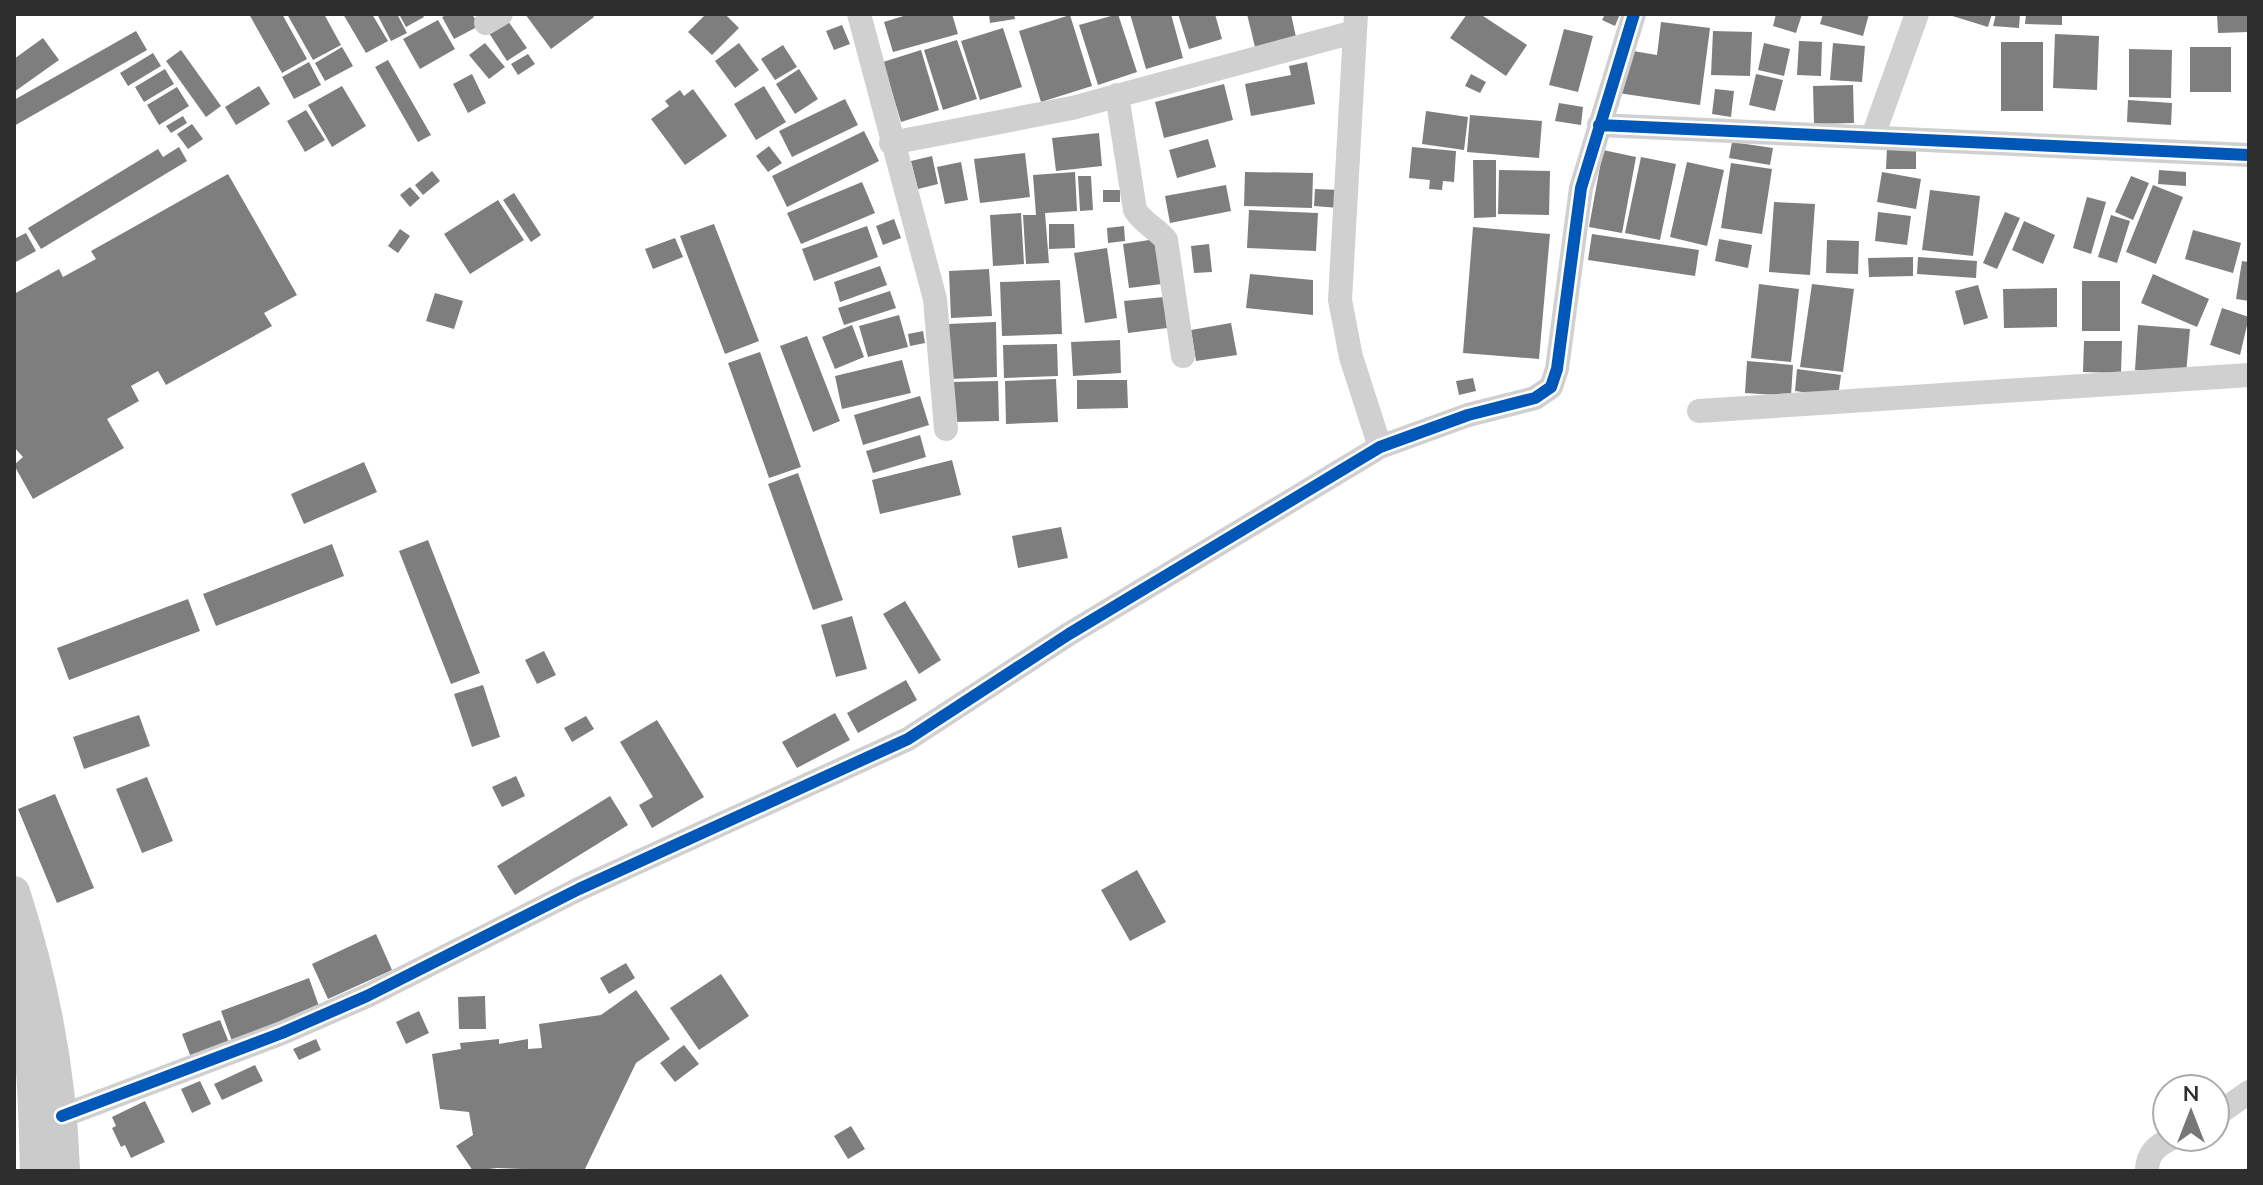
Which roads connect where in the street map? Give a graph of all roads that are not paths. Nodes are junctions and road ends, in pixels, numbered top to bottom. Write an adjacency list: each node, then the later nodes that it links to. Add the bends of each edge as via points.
1 (859, 14): 8 (street)
2 (1634, 14): 6 (street)
3 (1917, 14): 7 (street)
4 (1355, 23): 5 (street); 14 (street, via 1340,300 1351,357)
5 (1117, 95): 8 (street); 10 (street, via 1135,210 1166,240)
6 (1599, 125): 7 (street); 14 (street, via 1581,188 1551,387 1535,398)
7 (1873, 136): 9 (street)
8 (891, 143): 13 (street, via 935,299)
9 (2249, 155)
10 (1183, 356)
11 (2249, 375): 12 (street)
12 (1699, 411)
13 (946, 429)
14 (1380, 447): 19 (street, via 1136,593 908,739 579,889 367,996)
15 (14, 892): 19 (main road, via 41,982)
16 (14, 966): 20 (main road, via 31,1071)
17 (2249, 1092): 18 (street)
18 (2231, 1105)
19 (62, 1116): 21 (main road)
20 (36, 1171)
21 (64, 1171)

